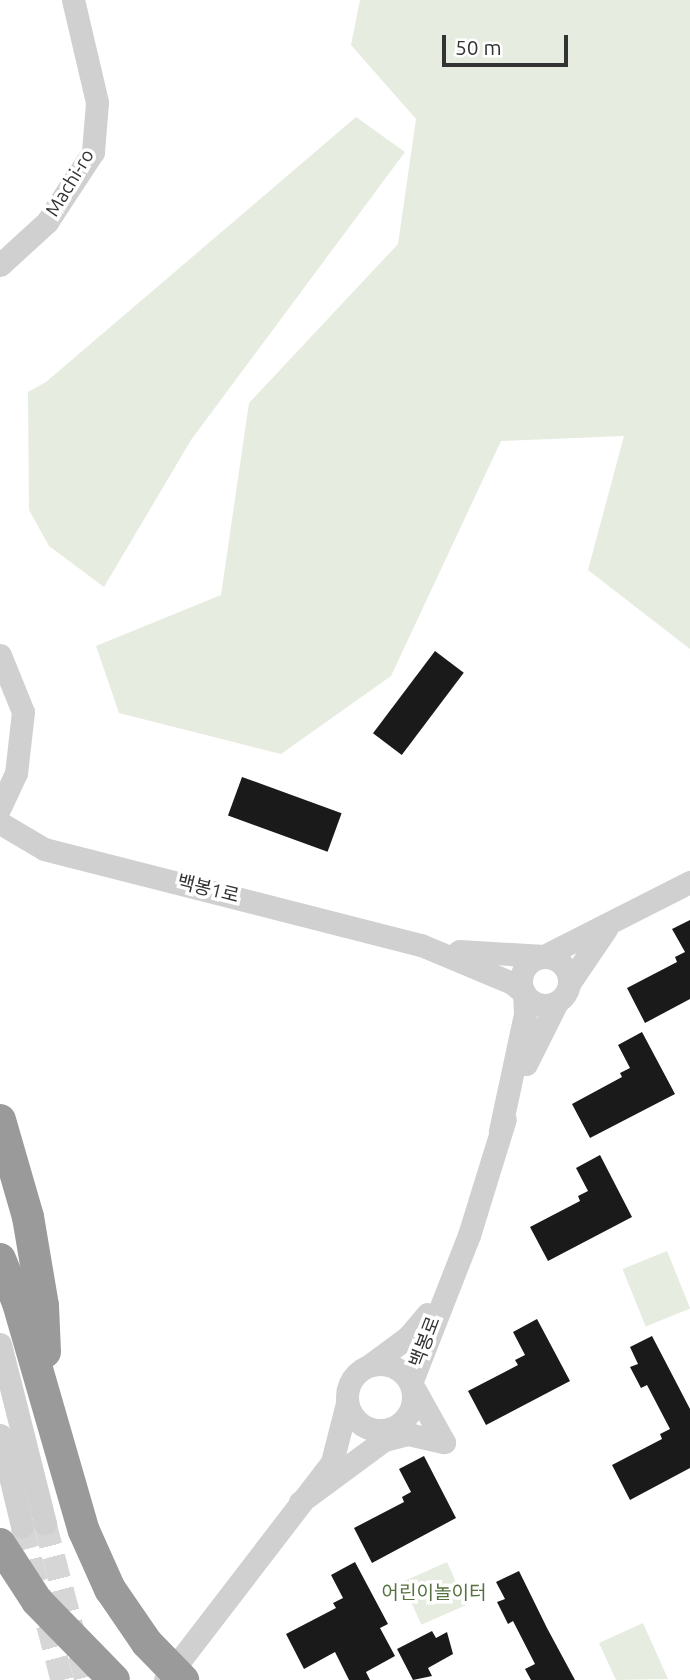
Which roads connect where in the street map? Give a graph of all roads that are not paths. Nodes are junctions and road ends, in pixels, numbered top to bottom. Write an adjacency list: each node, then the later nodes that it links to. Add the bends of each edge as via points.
1 (73, 0): 2 (street, Machi-ro, via 97,102 93,152 47,222)
2 (0, 265)
3 (0, 655): 4 (street, via 23,712 16,773)
4 (0, 807)
5 (0, 823): 8 (street, 백봉1로, via 44,849)
6 (690, 882): 7 (street, 백봉로)
7 (610, 924): 9 (street, 백봉로); 10 (street, 백봉로)
8 (421, 945): 9 (street, 백봉1로); 11 (street, 백봉1로, via 504,978)
9 (544, 956): 10 (street, via 559,961); 11 (street, via 524,970)
10 (563, 992): 11 (street, via 535,1003); 13 (street, 백봉로, via 539,1032)
11 (524, 993): 13 (street, 백봉로, via 524,1022)
12 (0, 1121): 19 (highway, via 28,1217 43,1306)
13 (500, 1131): 15 (street, 백봉로)
14 (0, 1259): 19 (highway)
15 (452, 1281): 17 (street, 백봉로, via 419,1325); 18 (street, 백봉로, via 426,1335)
16 (0, 1344): 24 (street)
17 (370, 1365): 18 (street, via 396,1368); 20 (street, via 350,1382)
18 (411, 1383): 21 (street, via 409,1414 392,1429); 23 (street, 백봉로, via 444,1442 408,1434 384,1440)
19 (48, 1402): 28 (highway, bridge, via 97,1562 146,1643)
20 (347, 1403): 21 (street, via 359,1423); 23 (street, 백봉로, via 332,1462)
21 (380, 1431): 23 (street, 백봉로)
22 (0, 1435): 25 (street)
23 (300, 1502): 27 (street, 백봉로)
24 (45, 1523)
25 (11, 1535): 26 (highway, via 37,1601)
26 (114, 1680)
27 (165, 1680)
28 (183, 1680)

